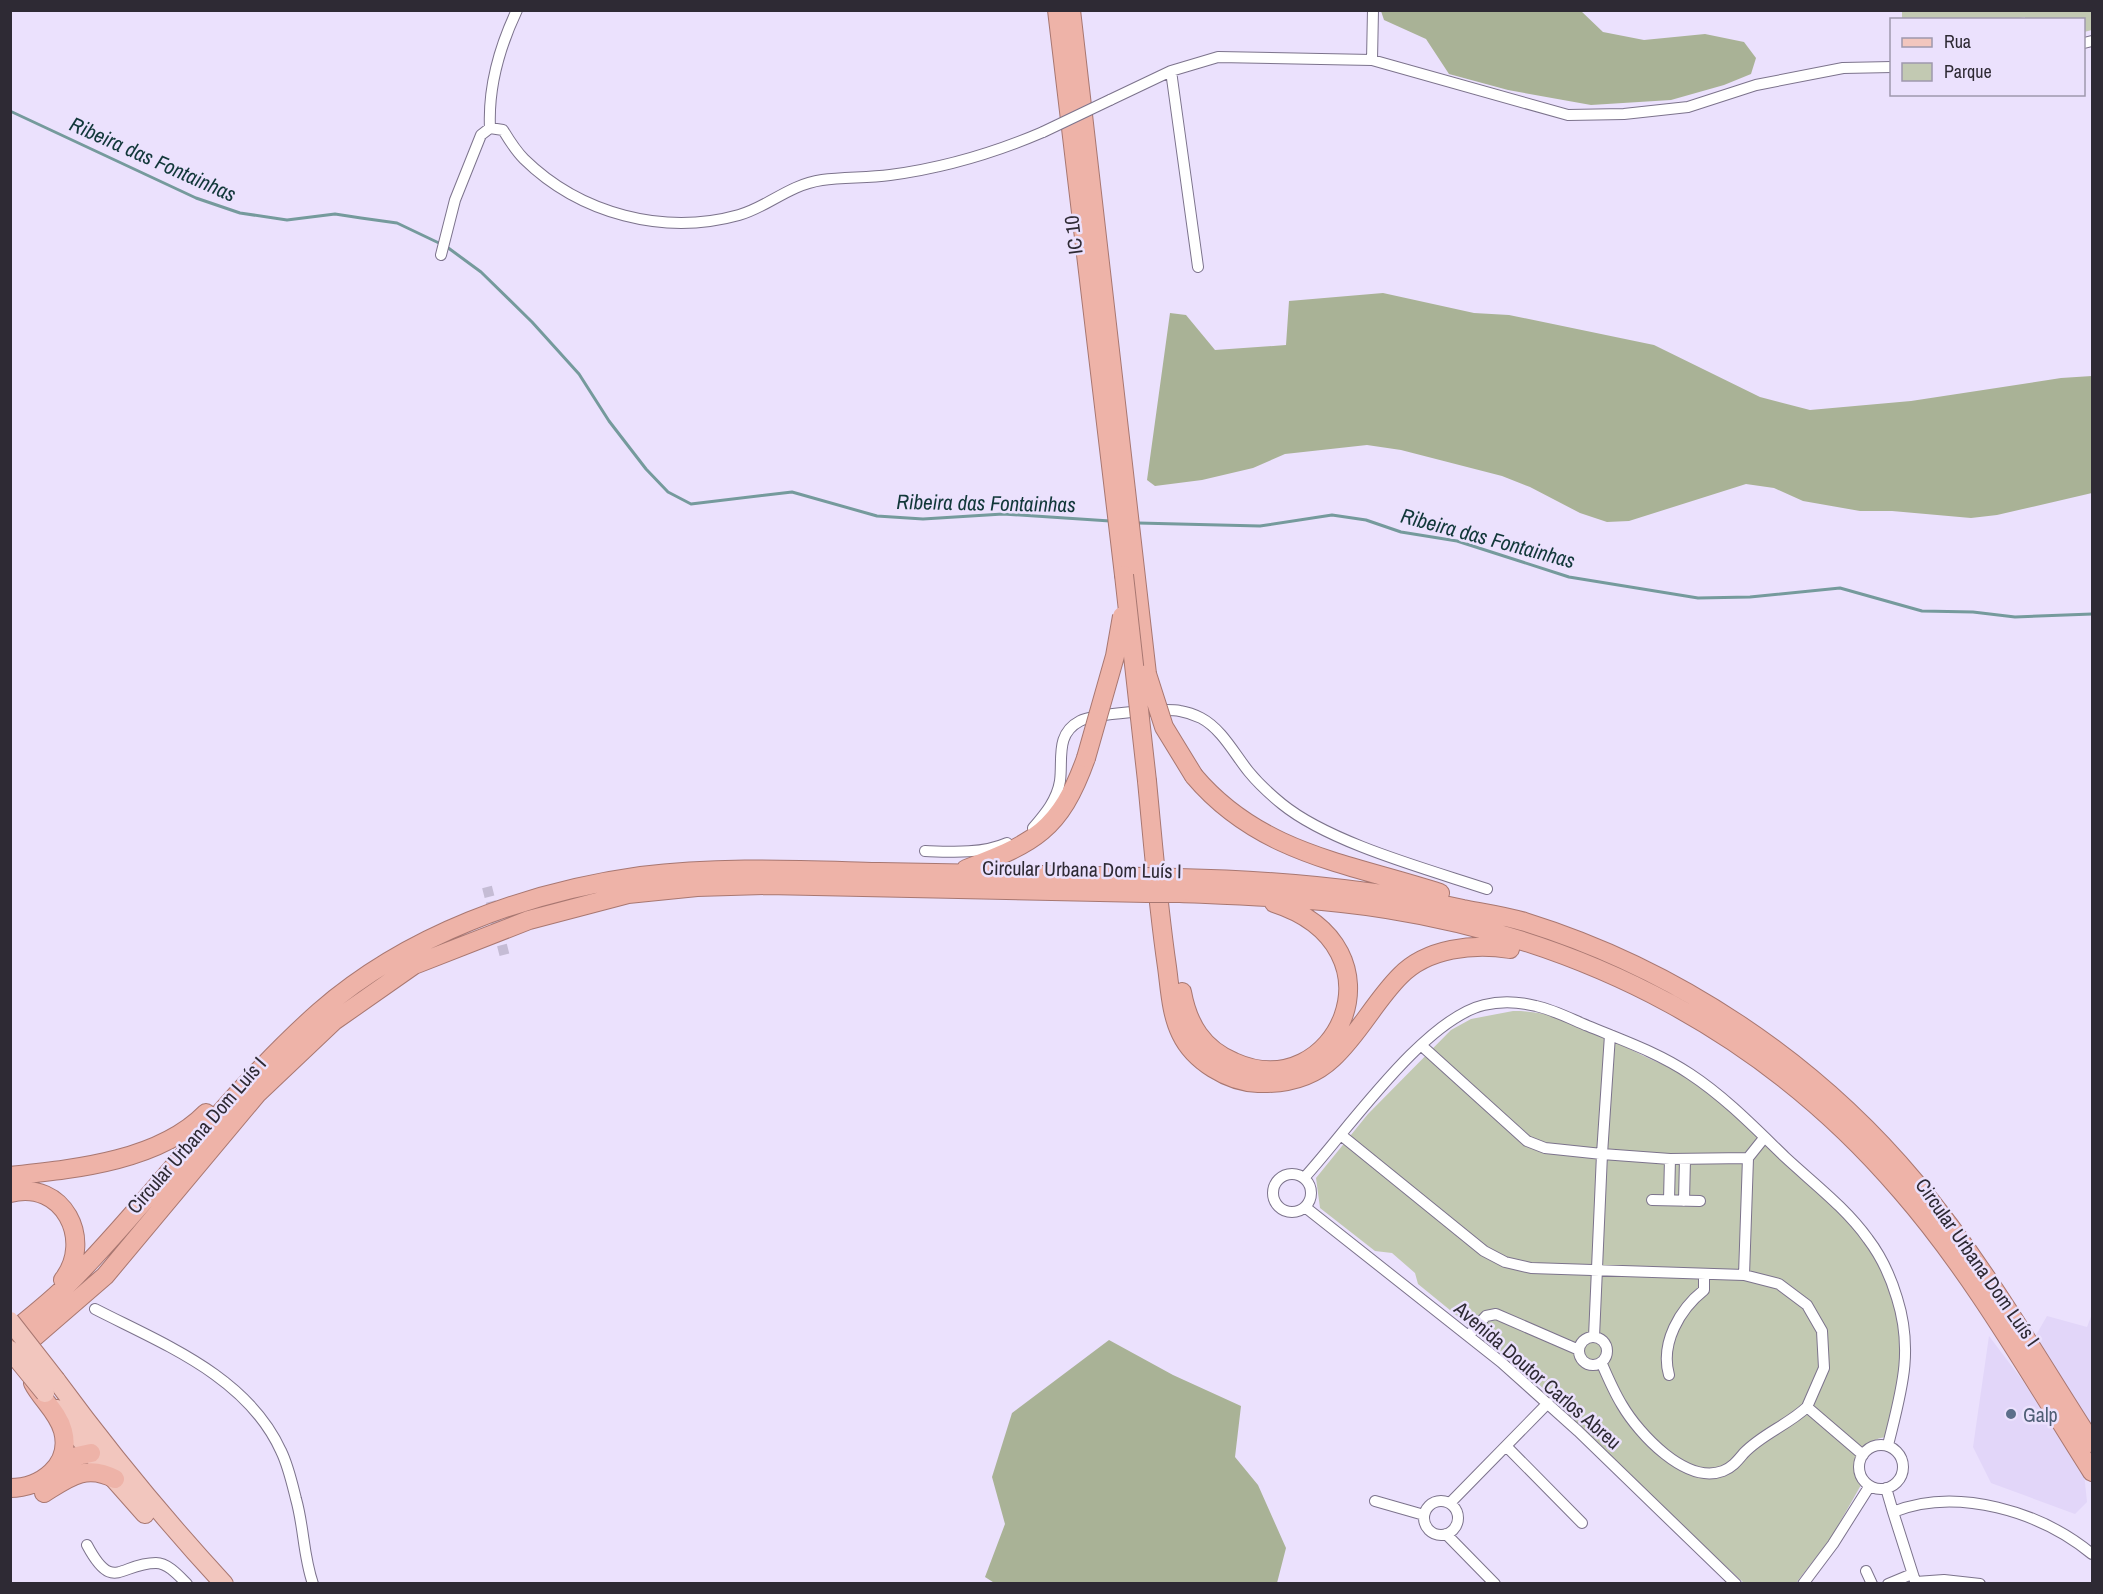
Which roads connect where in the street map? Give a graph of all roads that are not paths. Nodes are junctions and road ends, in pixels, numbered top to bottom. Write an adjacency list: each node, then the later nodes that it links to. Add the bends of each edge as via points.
1 (517, 10): 8 (street, via 493,77)
2 (1057, 10): 11 (highway, IC 10)
3 (1071, 10): 12 (highway, IC 10 / IC 10)
4 (1373, 10): 5 (street)
5 (1372, 60): 6 (street, via 1568,115 1688,107 1756,86 1843,68); 7 (street, via 1218,57)
6 (1890, 67)
7 (1171, 71): 8 (street, bridge, via 1003,148 948,165 890,175 819,180 789,189 741,215 698,224 652,223 605,209 556,187 522,158 503,130); 10 (street)
8 (490, 128): 9 (street, via 481,135 454,200)
9 (441, 255)
10 (1198, 267)
11 (1124, 575): 13 (highway, IC 10, bridge); 15 (highway, IC 10, bridge, via 1118,642 1086,758 1070,797 1038,836 1010,852)
12 (1147, 674): 13 (highway, IC 10, bridge); 20 (highway, IC 10, bridge, via 1164,727 1194,776 1224,807 1272,839)
13 (1152, 781): 19 (highway, IC 10, via 1178,971 1185,1007 1197,1036 1218,1055 1244,1067 1268,1071 1292,1067 1321,1051 1336,1031 1347,996 1344,961 1331,937 1308,916 1272,902); 21 (highway, IC 10, via 1162,936 1173,1008 1181,1034 1196,1056 1223,1074 1251,1083 1283,1084 1306,1076 1333,1058 1401,975 1430,956 1489,945)
14 (925, 851): 18 (street, via 997,848 1029,832 1049,811 1060,782 1064,736 1080,720 1179,711 1203,719 1283,805 1320,827 1382,854)
15 (956, 873): 16 (highway, Circular Urbana Dom Luís I); 22 (highway, Circular Urbana Dom Luís I, via 694,872 592,885 541,897 452,930 401,954)
16 (1147, 885): 17 (highway, Circular Urbana Dom Luís I, bridge); 48 (highway, Circular Urbana Dom Luís I, via 767,885 639,892 529,920 414,965 334,1021 257,1094 105,1276)
17 (1179, 885): 19 (highway, Circular Urbana Dom Luís I); 20 (highway, Circular Urbana Dom Luís I, via 1347,888)
18 (1487, 890)
19 (1240, 896): 21 (highway, Circular Urbana Dom Luís I, via 1348,903 1421,915)
20 (1524, 922): 55 (highway, Circular Urbana Dom Luís I, via 1621,959 1686,991 1757,1036 1828,1094 1892,1157 1942,1215)
21 (1594, 966): 62 (highway, Circular Urbana Dom Luís I, via 1679,1006 1734,1041 1808,1098 1872,1159 1902,1191 1954,1261)
22 (320, 1012): 31 (highway, via 184,1131 138,1155); 43 (highway, Circular Urbana Dom Luís I, via 225,1107 78,1275)
23 (1610, 1035): 24 (street, via 1538,1006 1496,1003 1458,1015); 26 (street, via 1690,1074); 27 (street)
24 (1422, 1046): 25 (street); 27 (street, via 1527,1142)
25 (1341, 1135): 32 (street); 39 (street, via 1499,1260 1531,1268)
26 (1764, 1138): 28 (street); 56 (street, via 1861,1230 1878,1253 1897,1297 1905,1365 1902,1398)
27 (1602, 1155): 29 (street); 39 (street)
28 (1749, 1158): 30 (street); 41 (street)
29 (1670, 1159): 30 (street); 35 (street)
30 (1685, 1159): 36 (street)
31 (10, 1176)
32 (1304, 1178): 38 (street, via 1311,1188 1311,1198); 38 (street, via 1294,1173 1280,1178 1272,1195 1286,1212)
33 (10, 1192): 43 (highway, via 38,1193 61,1207 71,1219 77,1246 64,1280)
34 (1652, 1200): 35 (street)
35 (1669, 1200): 36 (street)
36 (1684, 1201): 37 (street)
37 (1701, 1201)
38 (1305, 1207): 44 (street, Avenida Doutor Carlos Abreu)
39 (1596, 1269): 40 (street); 45 (street)
40 (1704, 1275): 41 (street); 50 (street, via 1704,1290 1685,1309 1672,1334)
41 (1744, 1275): 53 (street, via 1779,1284 1808,1305 1818,1323 1824,1343 1824,1368)
42 (95, 1309): 82 (street, via 201,1363 252,1407 281,1450 297,1501 305,1561)
43 (14, 1327): 51 (main road, bridge)
44 (1468, 1335): 47 (street, via 1486,1316 1497,1314); 52 (street, Avenida Doutor Carlos Abreu)
45 (1594, 1337): 47 (street, via 1584,1340); 49 (street, via 1606,1345)
46 (10, 1350): 48 (main road, bridge)
47 (1579, 1350): 49 (street, via 1586,1364)
48 (18, 1363): 51 (main road, bridge); 60 (highway, via 63,1430 64,1450)
49 (1602, 1364): 53 (street, via 1621,1405 1640,1430 1660,1450 1696,1471 1722,1472)
50 (1669, 1374)
51 (51, 1386): 54 (main road); 58 (main road)
52 (1548, 1403): 57 (street); 84 (street, Avenida Doutor Carlos Abreu)
53 (1807, 1407): 59 (street)
54 (92, 1428): 58 (main road); 70 (main road)
55 (2092, 1443)
56 (1888, 1445): 59 (street, via 1875,1445); 66 (street, via 1901,1457 1902,1467 1894,1484)
57 (1506, 1446): 69 (street); 73 (street)
58 (91, 1453): 60 (highway, via 77,1456); 61 (highway); 63 (main road); 70 (main road, via 107,1458 139,1495)
59 (1863, 1455): 64 (street, via 1860,1472)
60 (54, 1472): 65 (highway, via 37,1483)
61 (79, 1472): 63 (highway, via 106,1474); 67 (highway, via 41,1495)
62 (2092, 1472)
63 (115, 1479): 80 (main road)
64 (1869, 1486): 66 (street); 85 (street)
65 (10, 1488)
66 (1886, 1488): 71 (street)
67 (10, 1500)
68 (1375, 1501): 72 (street)
69 (1450, 1503): 72 (street, via 1434,1502); 74 (street, via 1459,1517 1455,1528)
70 (153, 1504): 81 (main road)
71 (1893, 1512): 76 (street, via 1916,1504 1941,1503 1995,1508 2034,1519); 78 (street)
72 (1424, 1515): 74 (street, via 1430,1531)
73 (1582, 1523)
74 (1446, 1534): 83 (street)
75 (87, 1545): 79 (street, via 98,1567 115,1574 158,1563 173,1570)
76 (2092, 1554)
77 (1866, 1571): 86 (street)
78 (1915, 1580): 87 (street); 88 (street)
79 (187, 1584)
80 (209, 1584)
81 (224, 1584)
82 (313, 1584)
83 (1496, 1584)
84 (1736, 1584)
85 (1803, 1584)
86 (1872, 1584)
87 (1888, 1584)
88 (1980, 1584)

